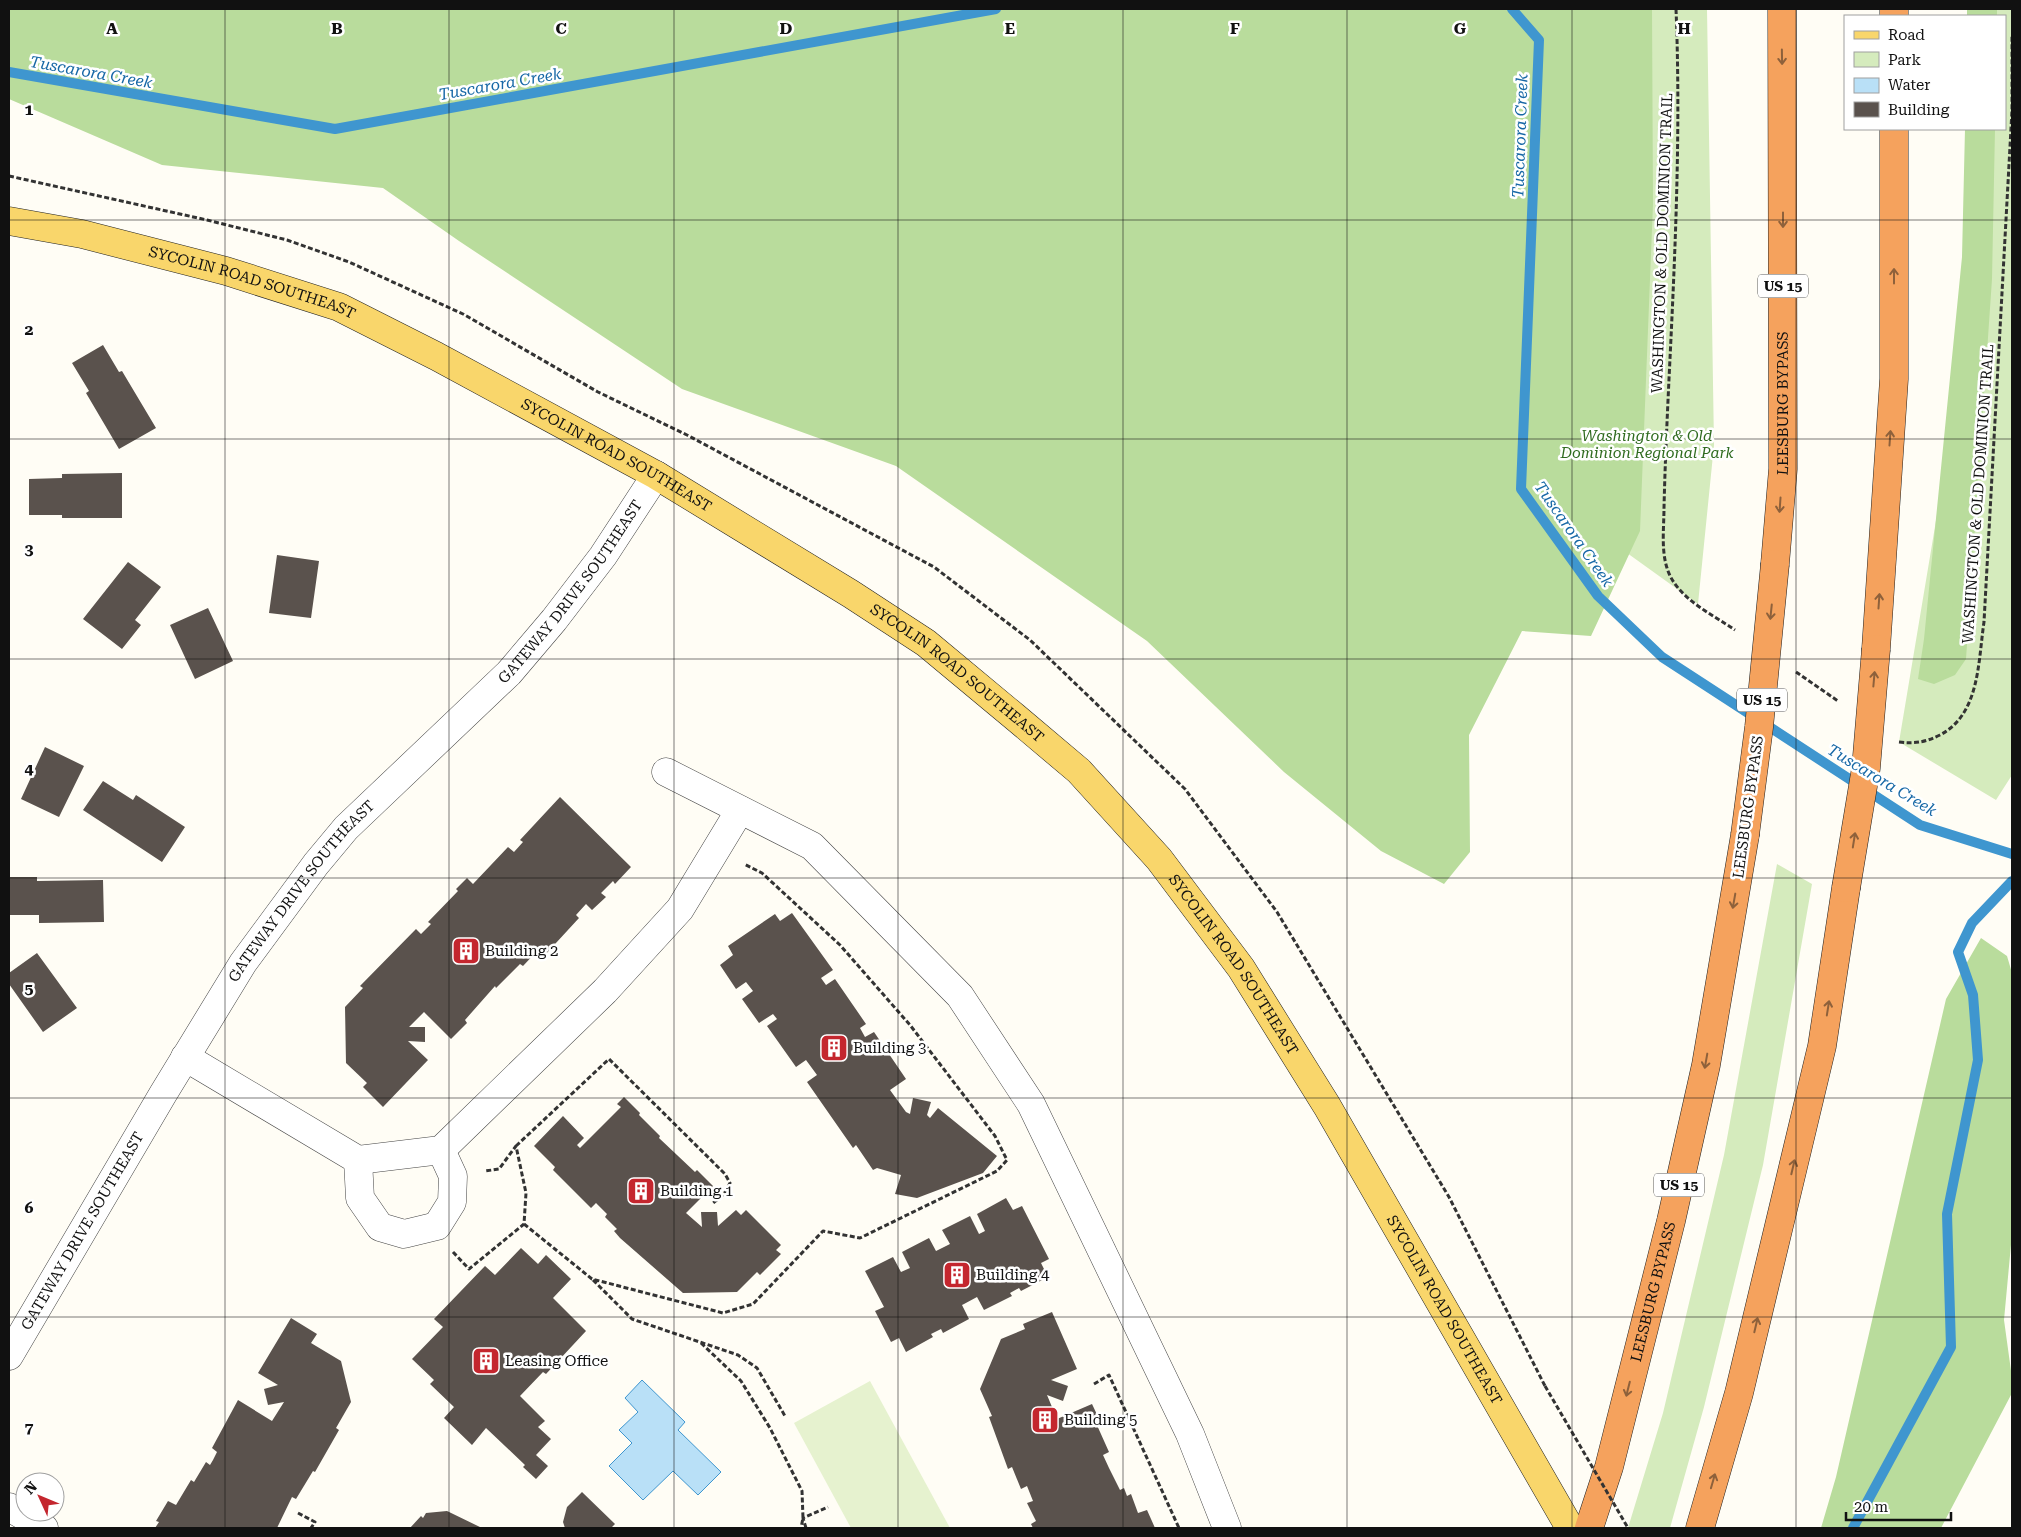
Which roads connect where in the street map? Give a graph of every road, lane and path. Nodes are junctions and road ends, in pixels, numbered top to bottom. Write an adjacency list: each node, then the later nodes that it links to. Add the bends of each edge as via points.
1 (1676, 9): 7 (path, WASHINGTON & OLD DOMINION TRAIL, via 1679,88 1677,227 1663,543 1667,568 1677,587)
2 (1782, 9): 39 (highway, LEESBURG BYPASS / US 15, one-way to 39, bridge, via 1783,469 1760,727 1706,1065 1609,1467)
3 (2012, 35): 10 (path, WASHINGTON & OLD DOMINION TRAIL, via 2012,110 1984,622 1974,693 1964,714 1951,729 1940,735 1912,744)
4 (1894, 130): 41 (highway, one-way to 4, bridge, via 1740,1393 1822,1046 1866,768 1894,379)
5 (9, 221): 6 (main road, SYCOLIN ROAD SOUTHEAST, via 82,234 226,271 339,307)
6 (656, 475): 14 (street, GATEWAY DRIVE SOUTHEAST, via 603,556 509,673 346,828 316,864 243,963); 38 (main road, SYCOLIN ROAD SOUTHEAST, via 926,643 1078,771 1159,859 1241,968 1307,1074)
7 (1738, 632)
8 (1794, 670): 9 (path)
9 (1842, 703)
10 (1891, 737)
11 (666, 772): 12 (street)
12 (740, 810): 13 (street); 37 (street, via 812,846 960,996 1031,1104 1190,1434)
13 (716, 850): 16 (street, via 680,909 605,991); 22 (path, via 762,872 840,945 910,1025 995,1136 1007,1160 997,1170 860,1238 823,1231 753,1304 723,1313)
14 (185, 1057): 17 (street); 24 (street, GATEWAY DRIVE SOUTHEAST)
15 (516, 1146): 18 (path, via 499,1169); 19 (path, via 609,1059 726,1174 730,1183 724,1194); 20 (path, via 526,1193)
16 (441, 1150): 17 (street); 18 (street)
17 (358, 1160): 21 (street, via 360,1198 380,1228 404,1234)
18 (453, 1176): 21 (street, via 452,1202)
19 (712, 1204)
20 (524, 1224): 21 (path, via 469,1269 447,1246); 22 (path)
21 (437, 1226)
22 (592, 1279): 23 (path, via 632,1319)
23 (699, 1341): 27 (path, via 738,1355 757,1368); 31 (path, via 741,1380 770,1428 802,1491)
24 (9, 1356)
25 (1094, 1384): 36 (path, via 1109,1375)
26 (1545, 1386): 40 (path, bridge)
27 (785, 1416)
28 (9, 1507): 32 (street)
29 (828, 1507): 31 (path)
30 (298, 1513): 33 (path, via 315,1522)
31 (803, 1518): 34 (path); 35 (path)
32 (44, 1528)
33 (311, 1528)
34 (801, 1528)
35 (806, 1528)
36 (1179, 1528)
37 (1228, 1528)
38 (1570, 1528)
39 (1589, 1528)
40 (1628, 1528)
41 (1700, 1528)

